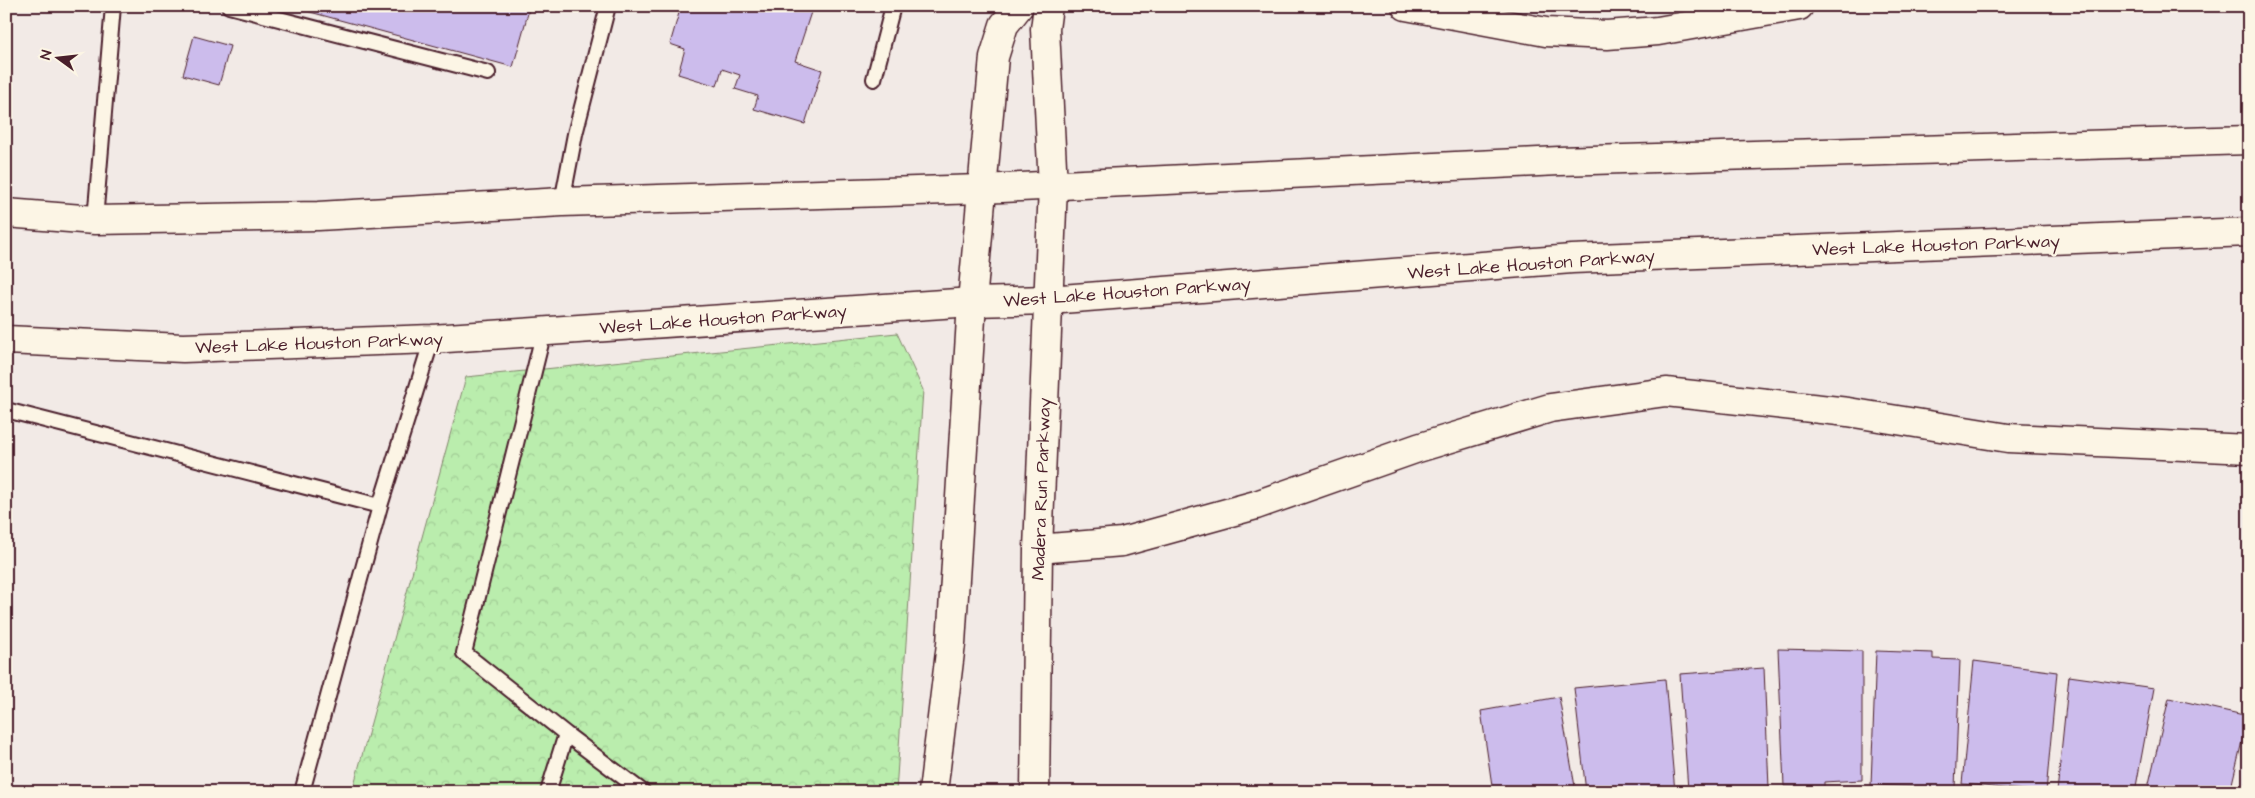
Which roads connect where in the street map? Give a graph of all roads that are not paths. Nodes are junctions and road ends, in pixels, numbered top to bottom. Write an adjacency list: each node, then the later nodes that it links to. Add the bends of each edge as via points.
1 (113, 6): 16 (lane)
2 (229, 6): 9 (lane)
3 (608, 6): 14 (lane, via 575,134)
4 (893, 6): 10 (lane)
5 (1018, 6): 13 (main road, via 1004,25 994,57)
6 (1048, 6): 12 (main road, Madera Run Parkway, via 1045,28)
7 (1406, 6): 8 (main road, via 1546,32 1607,35 1658,31)
8 (1799, 6)
9 (488, 73)
10 (874, 79)
11 (2249, 140): 12 (main road, via 1559,161)
12 (1053, 186): 13 (main road); 18 (main road, Madera Run Parkway)
13 (981, 189): 14 (main road); 19 (main road)
14 (562, 202): 16 (main road, via 318,216)
15 (6, 214): 16 (main road)
16 (95, 220)
17 (2249, 232): 18 (main road, West Lake Houston Parkway, via 1572,259)
18 (1049, 300): 19 (main road, West Lake Houston Parkway); 26 (main road, Madera Run Parkway)
19 (972, 302): 20 (main road, West Lake Houston Parkway); 31 (main road, via 951,644)
20 (544, 331): 21 (main road, West Lake Houston Parkway); 27 (lane, via 464,653)
21 (432, 339): 22 (main road, West Lake Houston Parkway, via 183,348); 25 (lane)
22 (6, 340)
23 (6, 410): 25 (lane)
24 (2249, 449): 26 (main road, via 2008,438 1848,412 1666,392 1550,408 1418,448 1256,505 1122,542)
25 (380, 506): 28 (lane)
26 (1038, 549): 32 (main road, Madera Run Parkway)
27 (566, 734): 29 (lane); 30 (lane)
28 (302, 792)
29 (548, 792)
30 (643, 792)
31 (933, 792)
32 (1035, 792)

